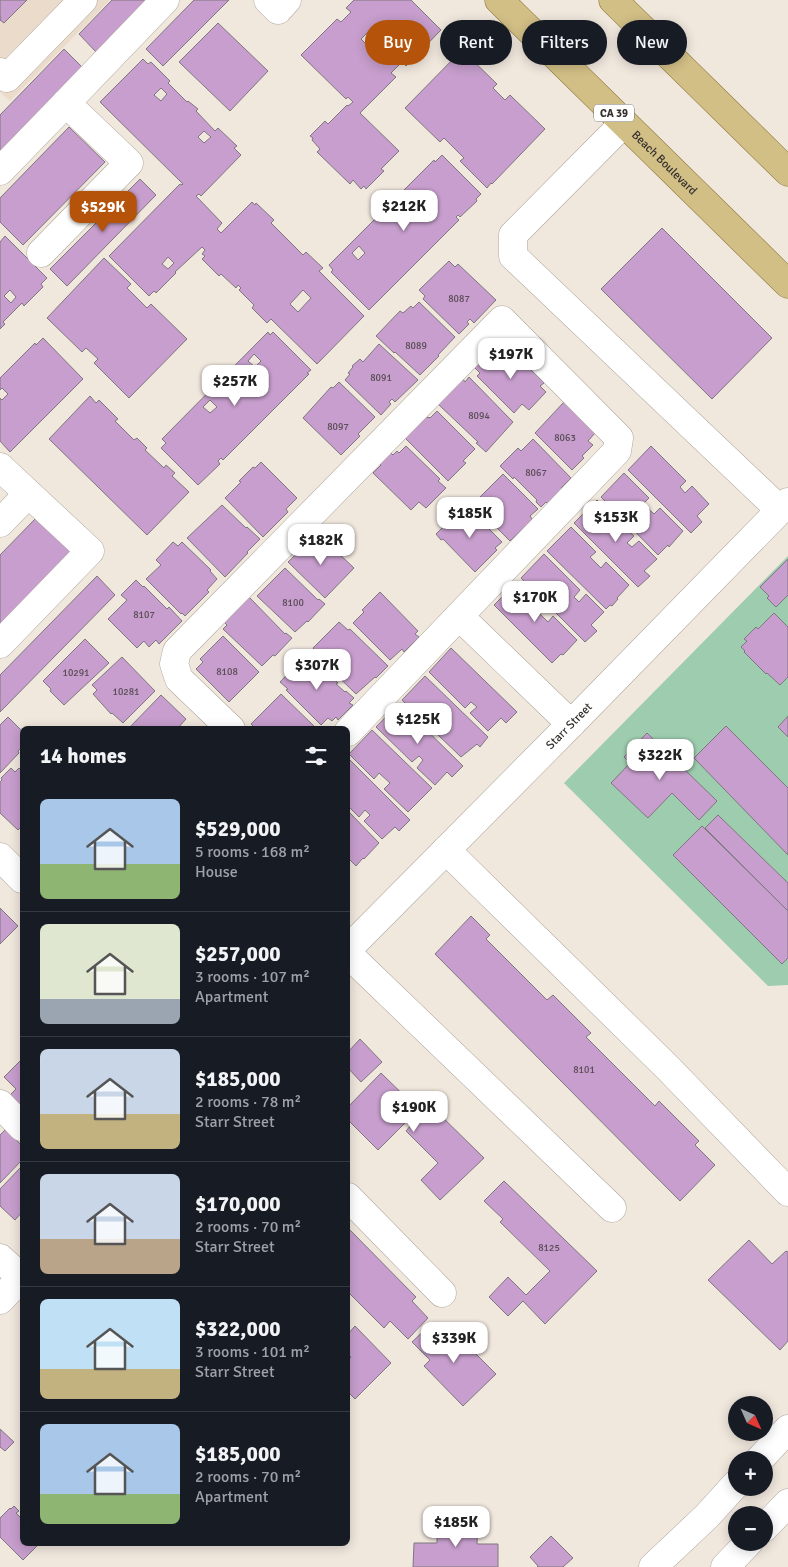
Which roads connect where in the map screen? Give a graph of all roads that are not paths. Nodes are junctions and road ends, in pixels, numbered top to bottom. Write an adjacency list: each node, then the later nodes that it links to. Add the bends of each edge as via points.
1 (83, 0): 7 (street, via 7,78)
2 (165, 0): 8 (street)
3 (268, 0): 4 (street, via 278,10)
4 (288, 0)
5 (499, 0): 9 (main road, Beach Boulevard / CA 39)
6 (613, 0): 11 (main road)
7 (0, 72)
8 (66, 103): 10 (street); 12 (street, via 129,163)
9 (624, 123): 13 (main road, Beach Boulevard / CA 39); 16 (street, via 513,235 513,256)
10 (0, 170)
11 (788, 172)
12 (41, 253)
13 (788, 284)
14 (0, 467): 15 (street)
15 (28, 494): 17 (street); 19 (street, via 90,551)
16 (784, 506): 20 (street, Starr Street)
17 (0, 523)
18 (459, 616): 20 (street); 21 (street, via 617,451 619,438 502,320 177,651 174,664 179,679); 22 (street)
19 (0, 644)
20 (571, 724): 23 (street, Starr Street)
21 (228, 726)
22 (350, 730)
23 (446, 850): 26 (street, Starr Street); 30 (street, via 668,1068)
24 (0, 857): 25 (street)
25 (20, 877)
26 (350, 947)
27 (350, 956): 32 (street)
28 (0, 1104): 29 (street)
29 (20, 1125)
30 (788, 1192)
31 (350, 1199): 36 (street)
32 (612, 1208)
33 (0, 1258): 34 (street)
34 (20, 1276)
35 (20, 1280): 37 (street)
36 (442, 1293)
37 (0, 1300)
38 (788, 1429): 39 (street)
39 (767, 1451)
40 (728, 1493): 44 (street)
41 (788, 1503): 42 (street)
42 (773, 1519)
43 (740, 1551): 45 (street)
44 (653, 1567)
45 (725, 1567)

